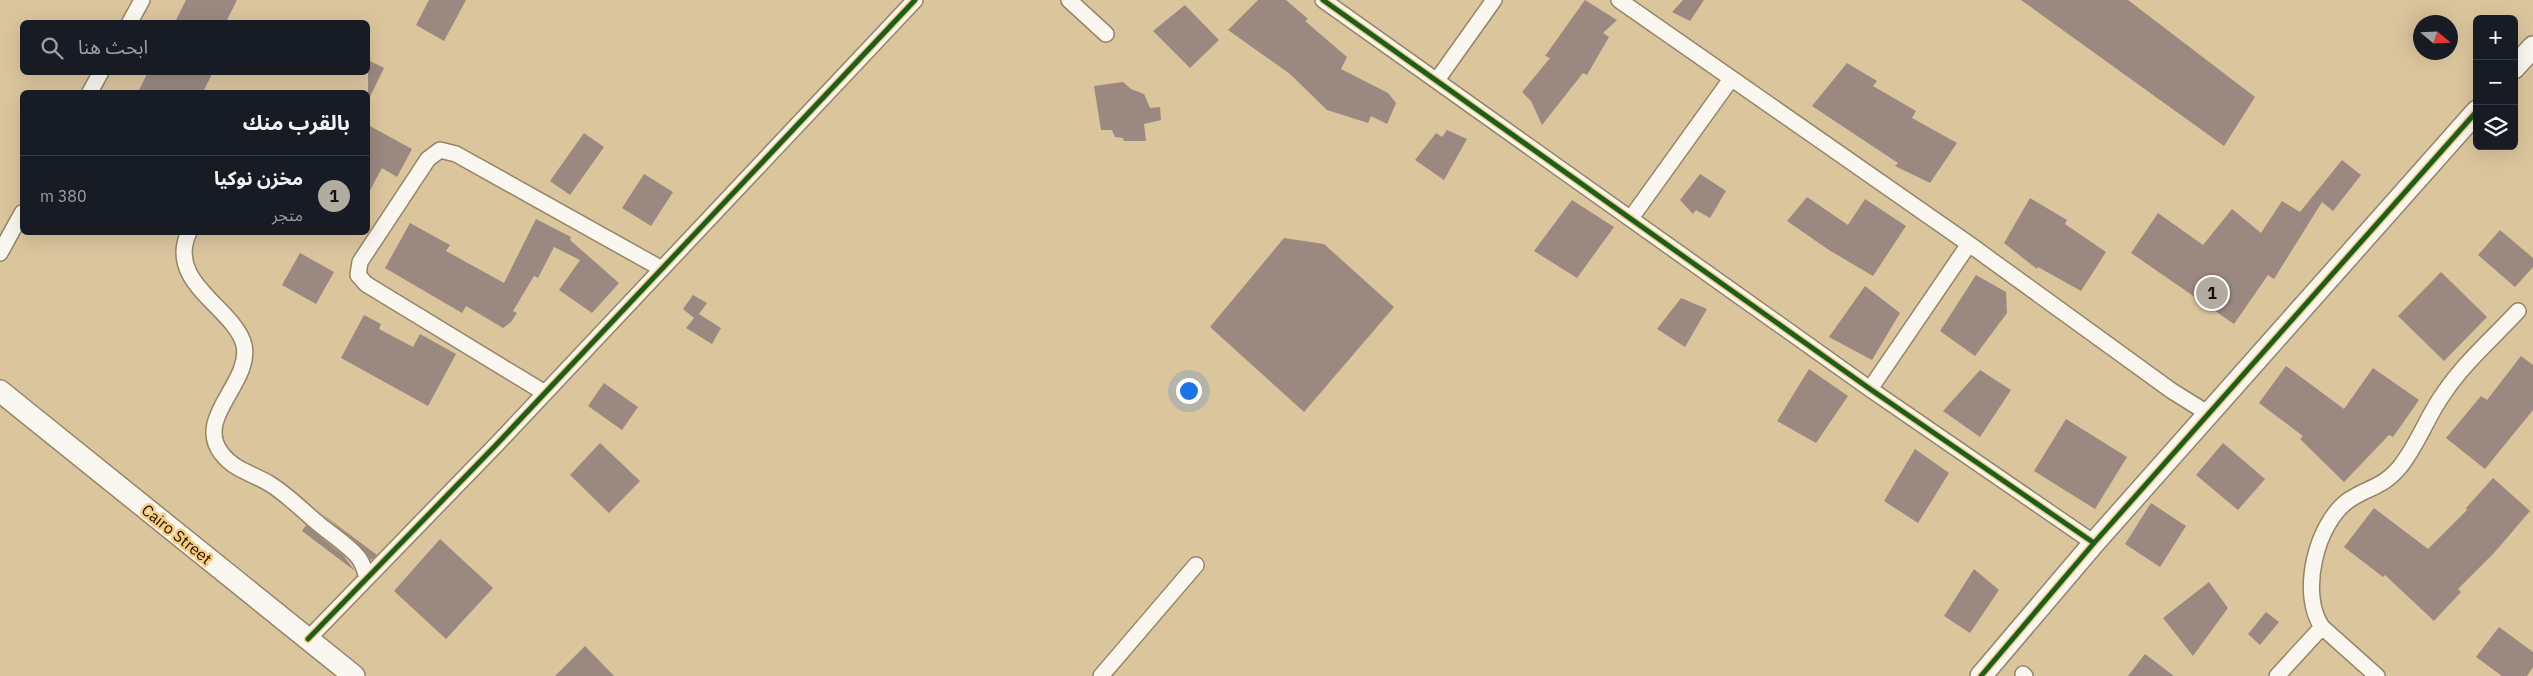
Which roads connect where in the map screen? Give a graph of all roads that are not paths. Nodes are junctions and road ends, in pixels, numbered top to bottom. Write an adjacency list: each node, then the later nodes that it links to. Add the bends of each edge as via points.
1 (142, 0): 7 (street)
2 (915, 0): 21 (street)
3 (1069, 0): 8 (street)
4 (1323, 0): 13 (street)
5 (1494, 0): 13 (street)
6 (1619, 0): 12 (street)
7 (131, 20)
8 (1106, 34)
9 (2533, 47): 10 (street)
10 (2518, 64)
11 (99, 75): 14 (street)
12 (1731, 79): 17 (street); 19 (street)
13 (1437, 80): 17 (street)
14 (91, 90)
15 (2473, 116): 26 (street)
16 (20, 217): 20 (street)
17 (1631, 218): 23 (street)
18 (188, 235): 29 (street, via 185,241 189,270 197,286 238,332 245,355 215,423 215,444 226,460 271,484 351,551 363,566)
19 (1969, 244): 23 (street); 26 (street, via 2172,391)
20 (0, 253)
21 (662, 269): 25 (street); 25 (street, via 456,154 440,150 428,159 360,262 358,275 366,284)
22 (2518, 311): 30 (street, via 2443,394 2400,468 2387,481 2336,511 2316,551 2313,606)
23 (1870, 389): 27 (street)
24 (0, 391): 31 (street, Cairo Street)
25 (545, 393): 29 (street)
26 (2209, 414): 27 (street)
27 (2094, 543): 34 (street)
28 (1196, 565): 33 (street)
29 (367, 578): 31 (street)
30 (2322, 627): 35 (street); 36 (street)
31 (308, 639): 32 (street, Cairo Street)
32 (354, 676)
33 (1101, 676)
34 (1981, 676)
35 (2277, 676)
36 (2377, 676)

